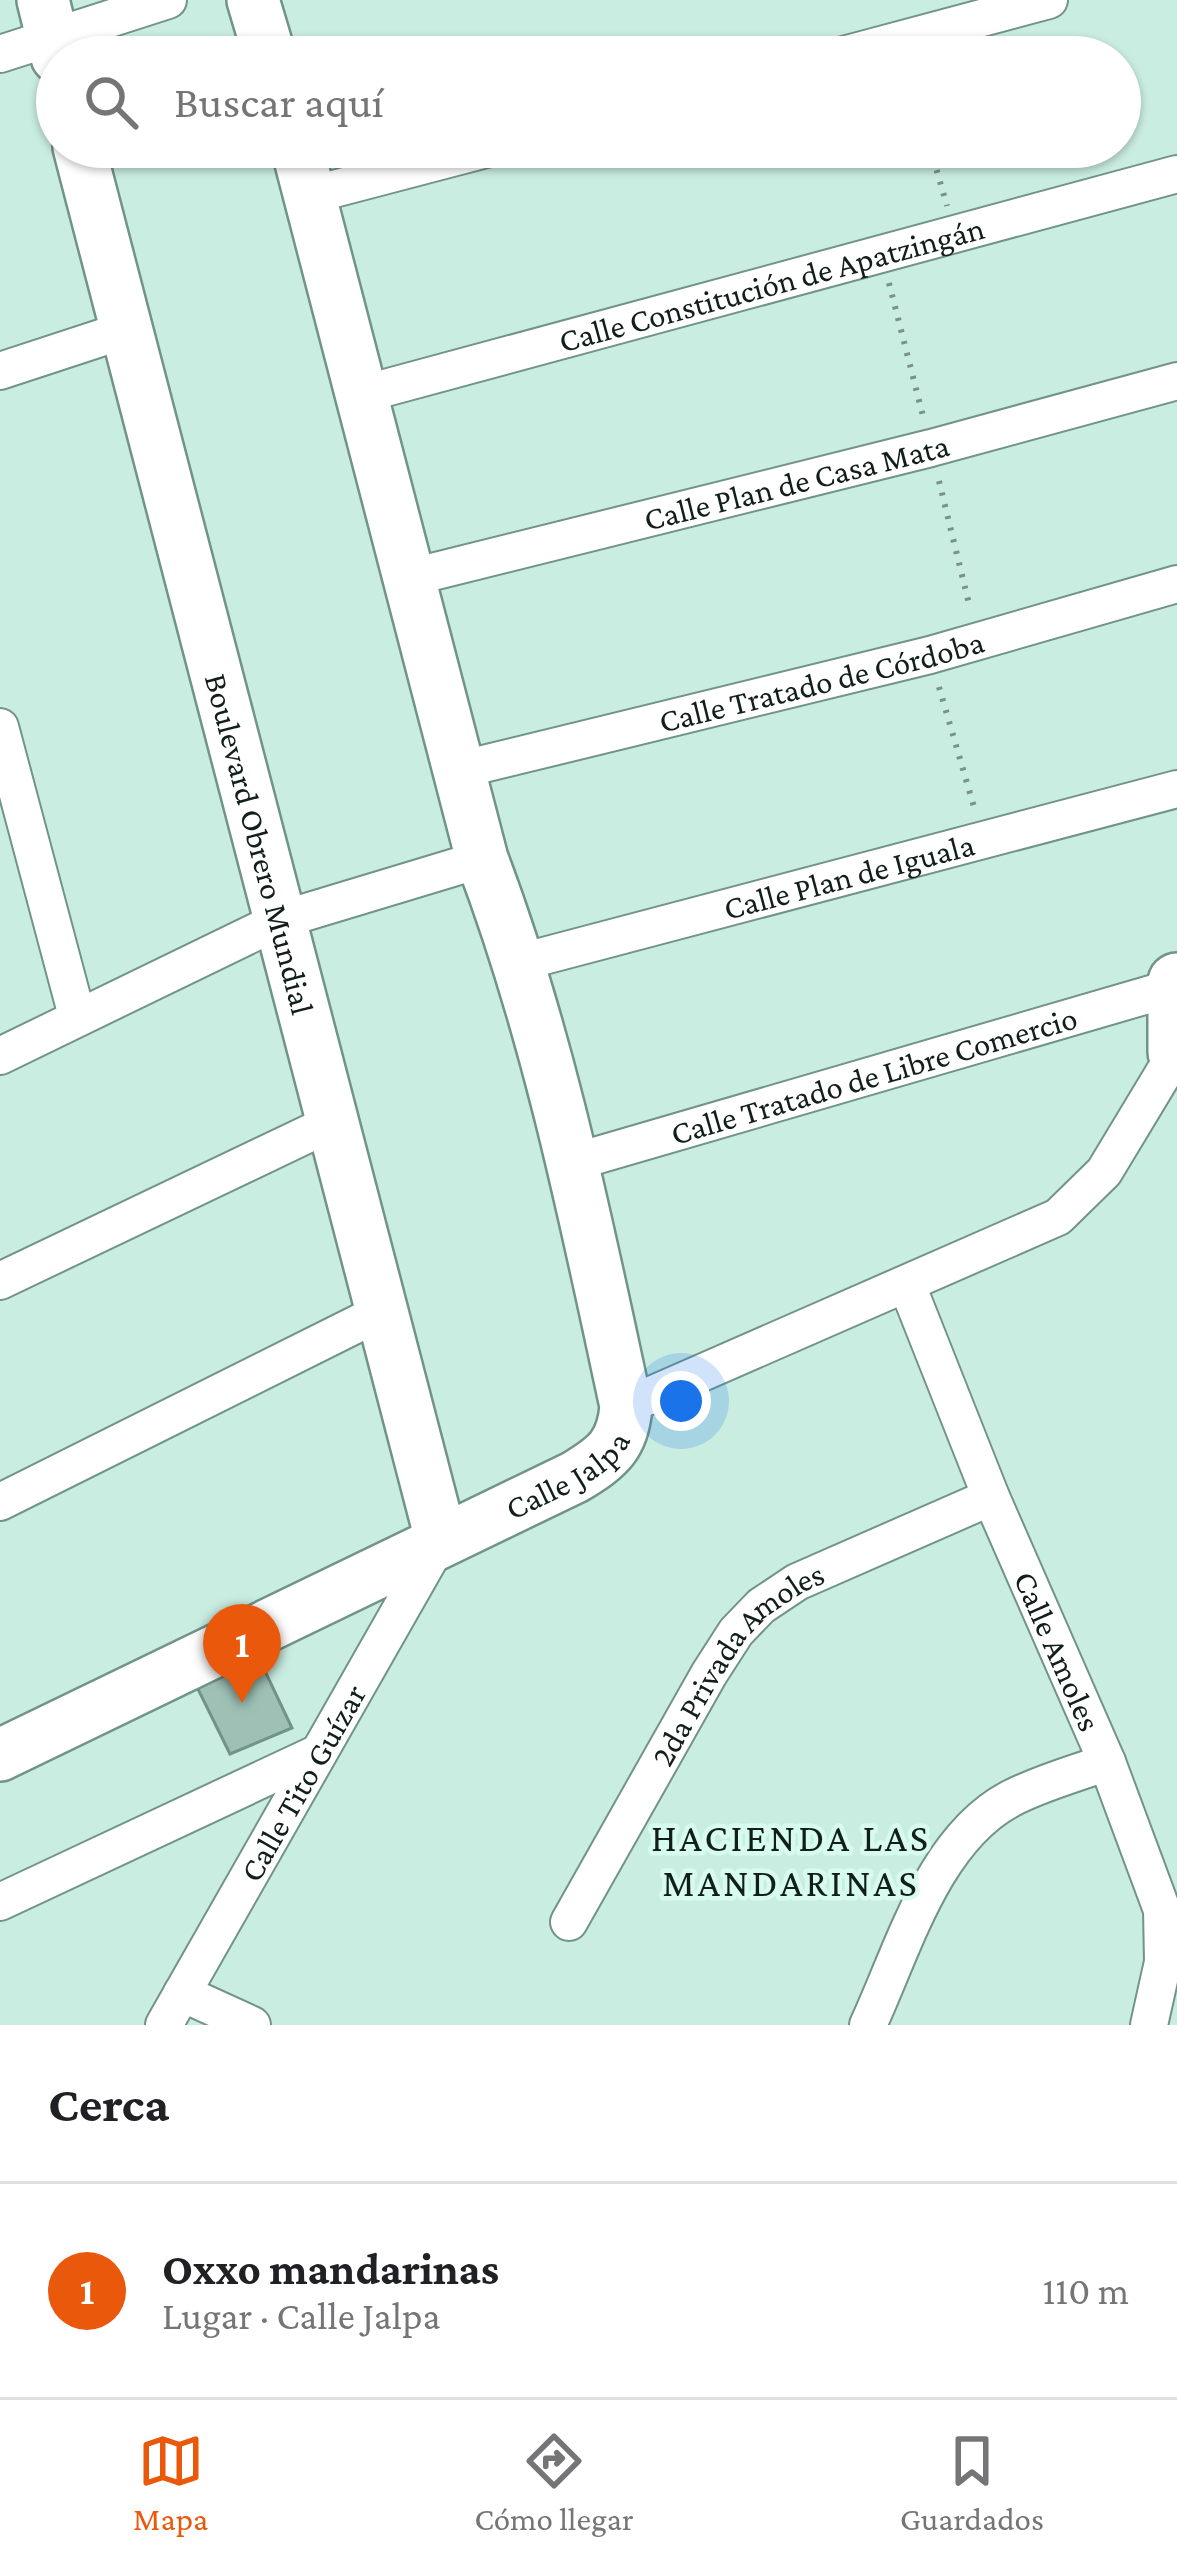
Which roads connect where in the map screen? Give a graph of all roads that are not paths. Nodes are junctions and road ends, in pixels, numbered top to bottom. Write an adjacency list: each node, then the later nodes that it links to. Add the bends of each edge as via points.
1 (167, 0): 4 (street)
2 (254, 0): 5 (street)
3 (1049, 0): 6 (street)
4 (51, 32)
5 (264, 36)
6 (914, 36)
7 (36, 38): 8 (street)
8 (0, 54)
9 (85, 168): 12 (street, Boulevard Obrero Mundial)
10 (304, 171): 15 (street)
11 (1177, 174): 15 (street, Calle Constitución de Apatzingán)
12 (125, 330): 13 (street); 22 (street, Boulevard Obrero Mundial)
13 (0, 371)
14 (1177, 380): 16 (street, Calle Plan de Casa Mata)
15 (363, 394): 16 (street)
16 (412, 577): 19 (street)
17 (1177, 584): 19 (street, Calle Tratado de Córdoba, via 930,655)
18 (0, 727): 25 (street)
19 (463, 769): 21 (street)
20 (1177, 789): 23 (street, Calle Plan de Iguala)
21 (482, 859): 22 (street); 23 (street)
22 (280, 920): 25 (street); 28 (street, Boulevard Obrero Mundial)
23 (521, 962): 29 (street)
24 (1176, 985): 26 (main road); 29 (street, Calle Tratado de Libre Comercio)
25 (77, 1016): 27 (street)
26 (1177, 1052): 31 (street, Calle Jalpa, via 1077,1203)
27 (0, 1056)
28 (333, 1121): 30 (street); 32 (street, Boulevard Obrero Mundial)
29 (574, 1162): 33 (street)
30 (0, 1281)
31 (907, 1285): 33 (street, Calle Jalpa); 34 (street, Calle Amoles)
32 (381, 1312): 35 (street); 36 (street, Boulevard Obrero Mundial)
33 (626, 1406): 36 (street, Calle Jalpa, via 614,1451)
34 (991, 1497): 39 (street, Calle Amoles); 41 (street, 2da Privada Amoles, via 797,1582 761,1606 709,1674)
35 (0, 1502)
36 (441, 1539): 37 (street, Calle Tito Guízar); 38 (street, Calle Jalpa)
37 (318, 1754): 40 (street); 42 (street, Calle Tito Guízar)
38 (0, 1755)
39 (1107, 1762): 45 (street, via 1012,1798 965,1835); 46 (street, Calle Amoles, via 1162,1910 1163,1962)
40 (0, 1902)
41 (569, 1922)
42 (182, 1993): 43 (street, Calle Tito Guízar); 44 (street)
43 (164, 2025)
44 (252, 2025)
45 (868, 2025)
46 (1149, 2025)

